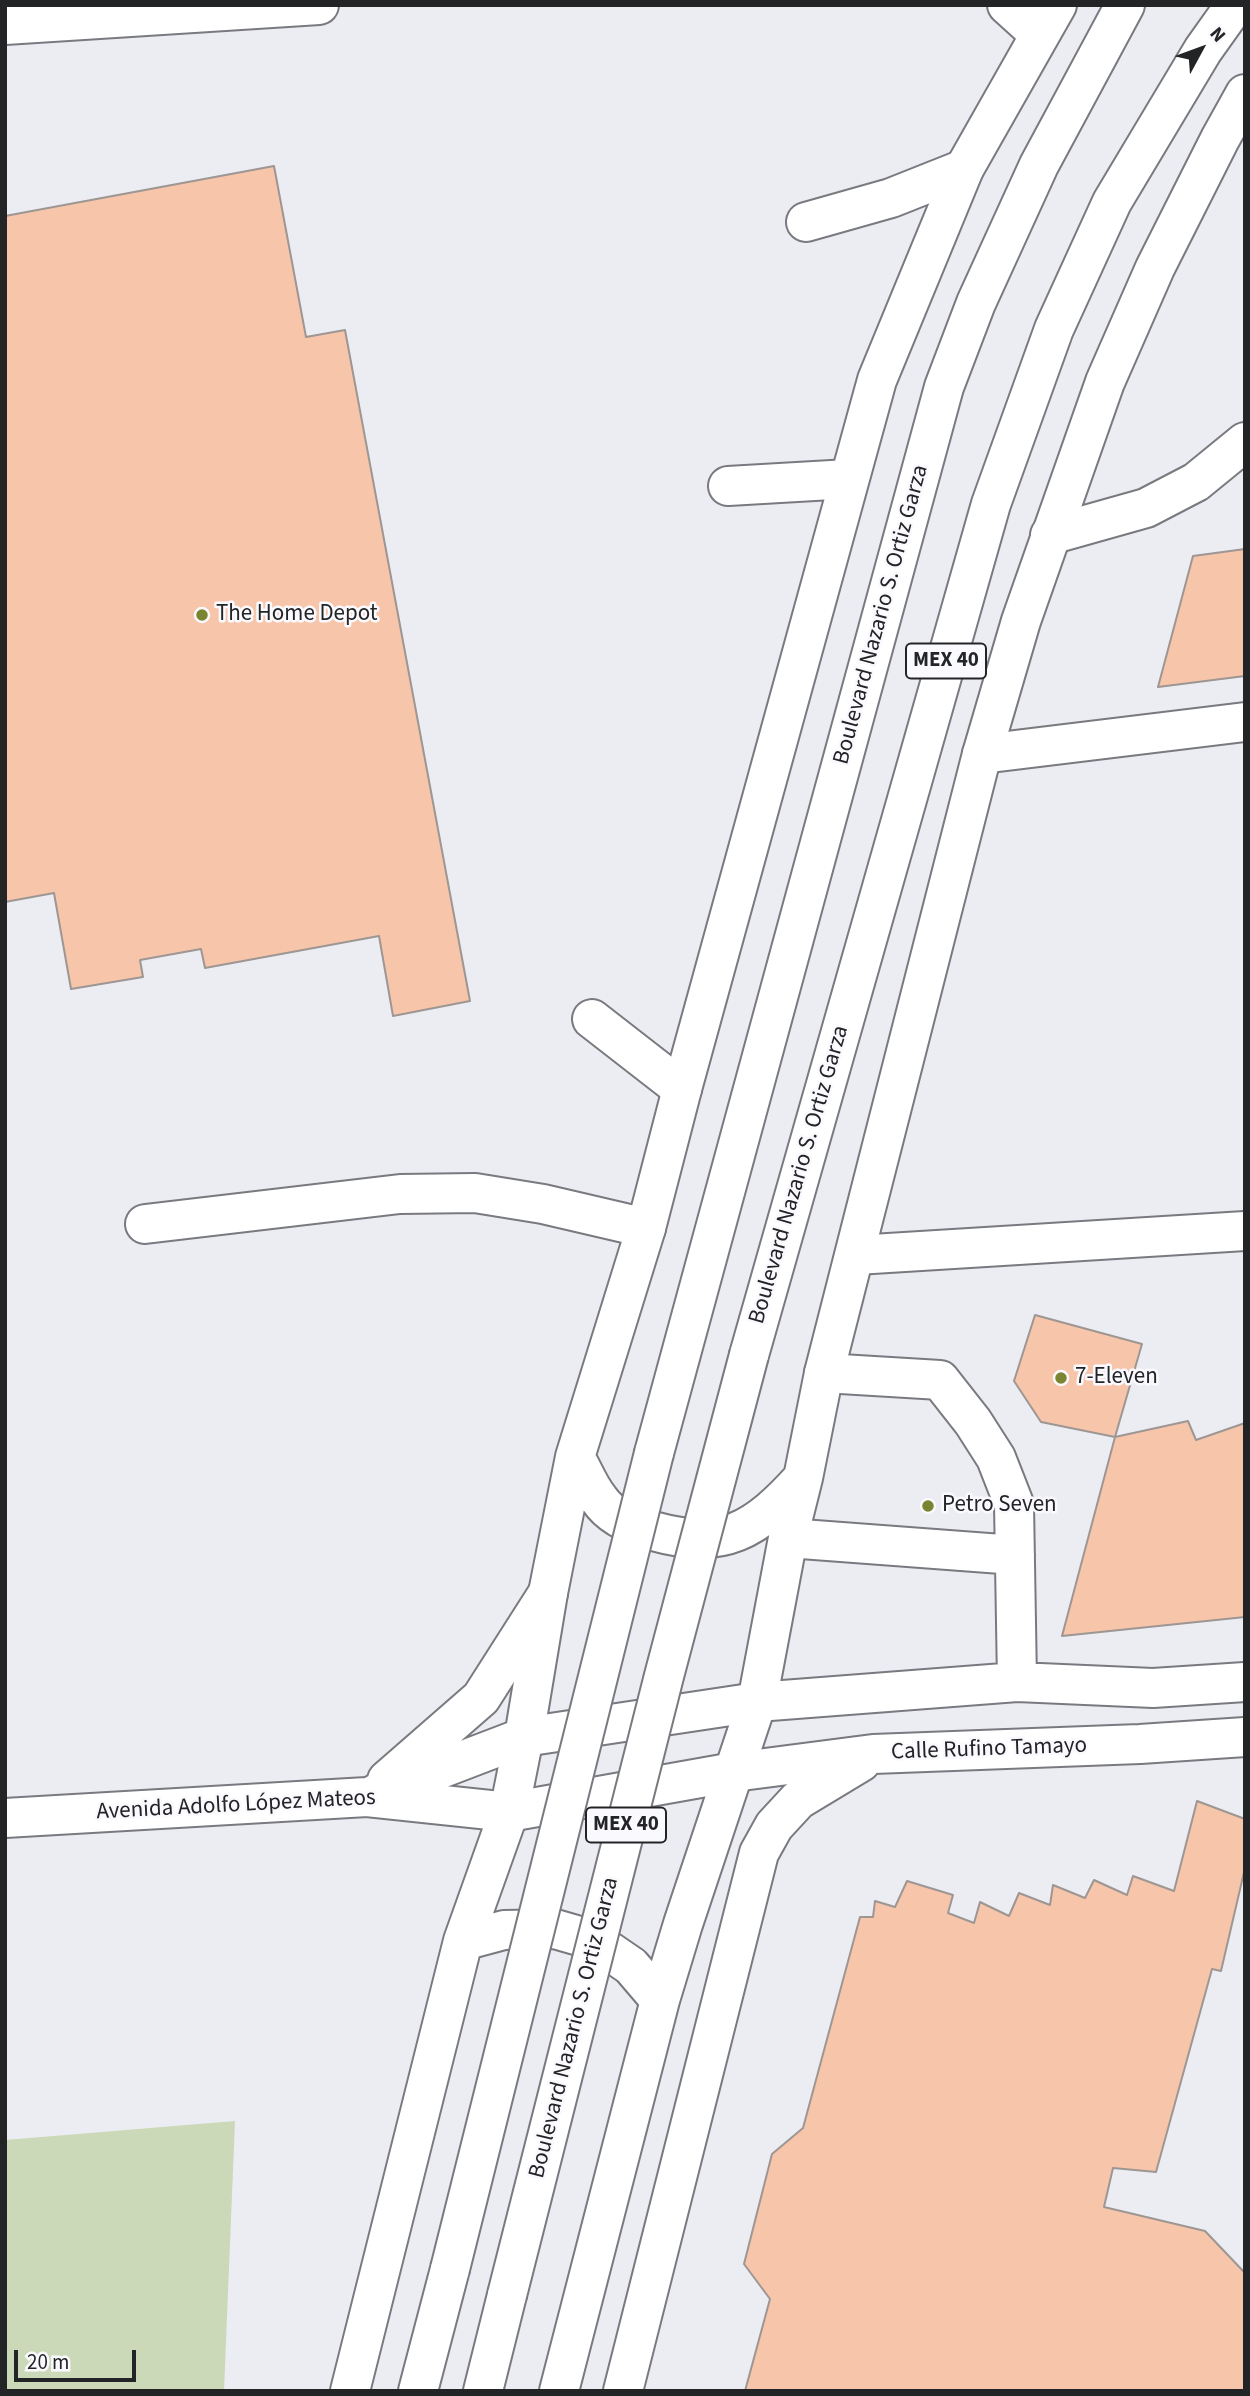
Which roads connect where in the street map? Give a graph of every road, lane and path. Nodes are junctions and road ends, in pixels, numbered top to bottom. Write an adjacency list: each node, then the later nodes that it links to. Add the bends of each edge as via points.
1 (319, 5): 6 (main road)
2 (1007, 5): 5 (main road)
3 (1125, 5): 41 (main road, Boulevard Nazario S. Ortiz Garza / MEX 40, bridge, via 1039,165 976,303 944,387 654,1453)
4 (1235, 5): 42 (main road, Boulevard Nazario S. Ortiz Garza / MEX 40, bridge, via 1112,202 1054,329 991,504 749,1355)
5 (1048, 20): 8 (main road)
6 (5, 25)
7 (1245, 94): 13 (main road, via 1161,256 1105,382)
8 (964, 169): 9 (main road, via 891,198); 11 (main road, via 877,380)
9 (806, 222)
10 (1245, 442): 13 (main road, via 1196,482 1146,508)
11 (849, 479): 12 (main road); 17 (main road)
12 (728, 486)
13 (1050, 535): 15 (main road)
14 (1245, 722): 15 (main road)
15 (982, 754): 21 (main road)
16 (592, 1019): 17 (main road)
17 (682, 1089): 19 (main road)
18 (145, 1224): 19 (main road, via 400,1194 475,1193 543,1203)
19 (646, 1228): 23 (main road)
20 (1245, 1231): 21 (main road)
21 (856, 1255): 22 (main road)
22 (824, 1373): 24 (main road); 26 (main road, via 940,1380 996,1458 1014,1504)
23 (575, 1457): 24 (main road, via 599,1501 629,1525 682,1539 721,1538 754,1523); 27 (main road)
24 (803, 1478): 25 (main road)
25 (788, 1538): 26 (main road); 30 (main road)
26 (1015, 1555): 28 (main road)
27 (548, 1593): 31 (main road); 35 (main road, via 481,1698)
28 (1017, 1682): 29 (main road, via 1153,1688); 30 (main road)
29 (1245, 1682)
30 (757, 1703): 31 (main road); 34 (main road)
31 (524, 1737): 35 (main road); 36 (main road)
32 (1245, 1737): 33 (main road, Calle Rufino Tamayo)
33 (873, 1755): 34 (main road, Calle Rufino Tamayo); 44 (main road, via 798,1800 774,1826 759,1853)
34 (734, 1772): 36 (main road, Calle Rufino Tamayo); 39 (main road)
35 (367, 1797): 36 (main road, Avenida Adolfo López Mateos); 37 (main road, Avenida Adolfo López Mateos)
36 (509, 1812): 38 (main road)
37 (5, 1818)
38 (463, 1941): 39 (main road, via 504,1930 555,1929 593,1940 631,1966); 40 (main road)
39 (660, 2000): 43 (main road)
40 (350, 2391)
41 (418, 2391)
42 (483, 2391)
43 (559, 2391)
44 (623, 2391)

